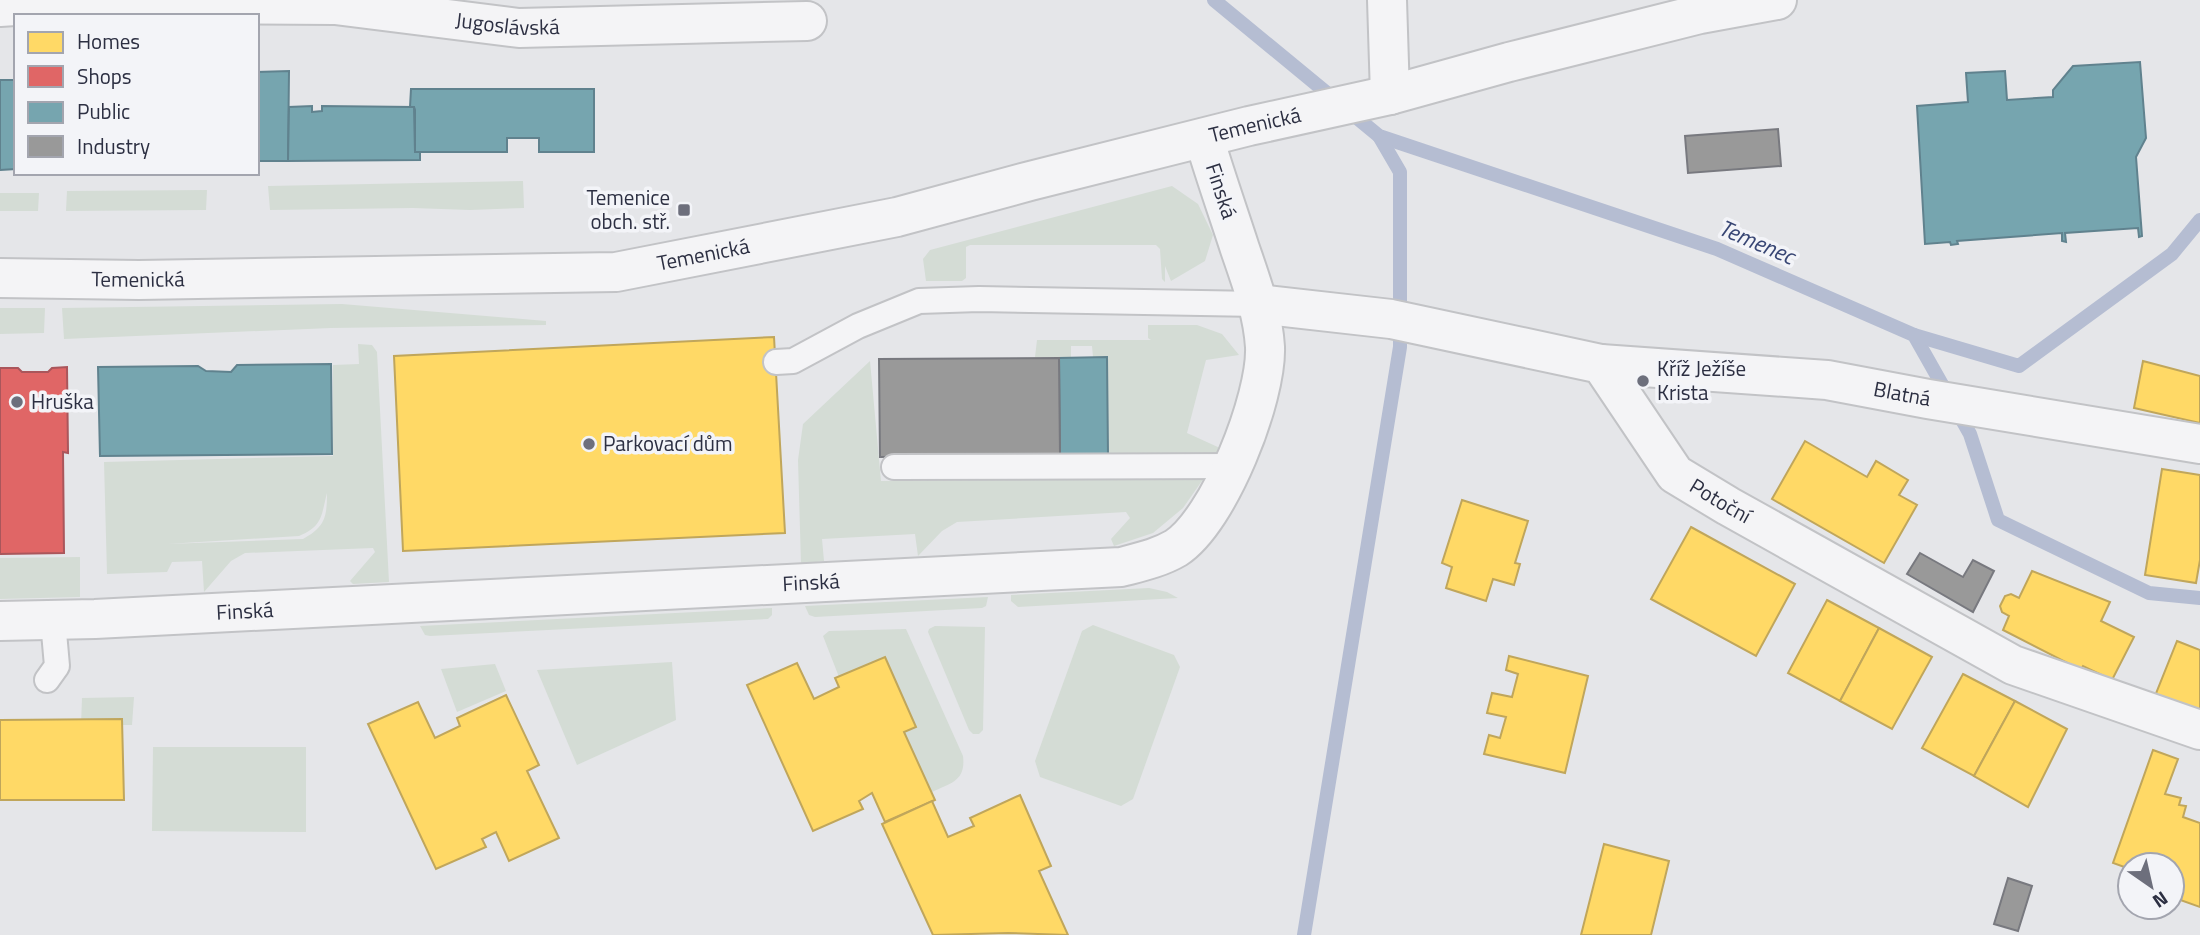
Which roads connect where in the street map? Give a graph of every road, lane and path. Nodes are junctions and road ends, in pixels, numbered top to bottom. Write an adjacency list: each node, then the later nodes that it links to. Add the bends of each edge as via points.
1 (1387, 0): 5 (street)
2 (1777, 0): 5 (street, Temenická, via 1700,14)
3 (0, 6): 4 (street, Jugoslávská, via 335,5 519,28)
4 (807, 21)
5 (1377, 98): 6 (street, Temenická)
6 (1204, 138): 7 (street, Temenická, via 897,217 616,272); 8 (street, Finská)
7 (0, 278)
8 (1258, 304): 9 (lane, via 919,301 858,326 793,361); 10 (street, via 1391,318); 12 (street, Finská, via 1265,348 1263,382)
9 (776, 362)
10 (1601, 364): 11 (street, Blatná, via 1827,380); 17 (street, Potoční, via 1675,474 2013,665)
11 (2200, 444)
12 (1234, 466): 13 (lane); 15 (street, Finská, via 1197,529 1177,547 1121,567)
13 (894, 467)
14 (0, 621): 15 (street, Finská)
15 (53, 621): 16 (lane, via 57,667)
16 (47, 680)
17 (2200, 730)

